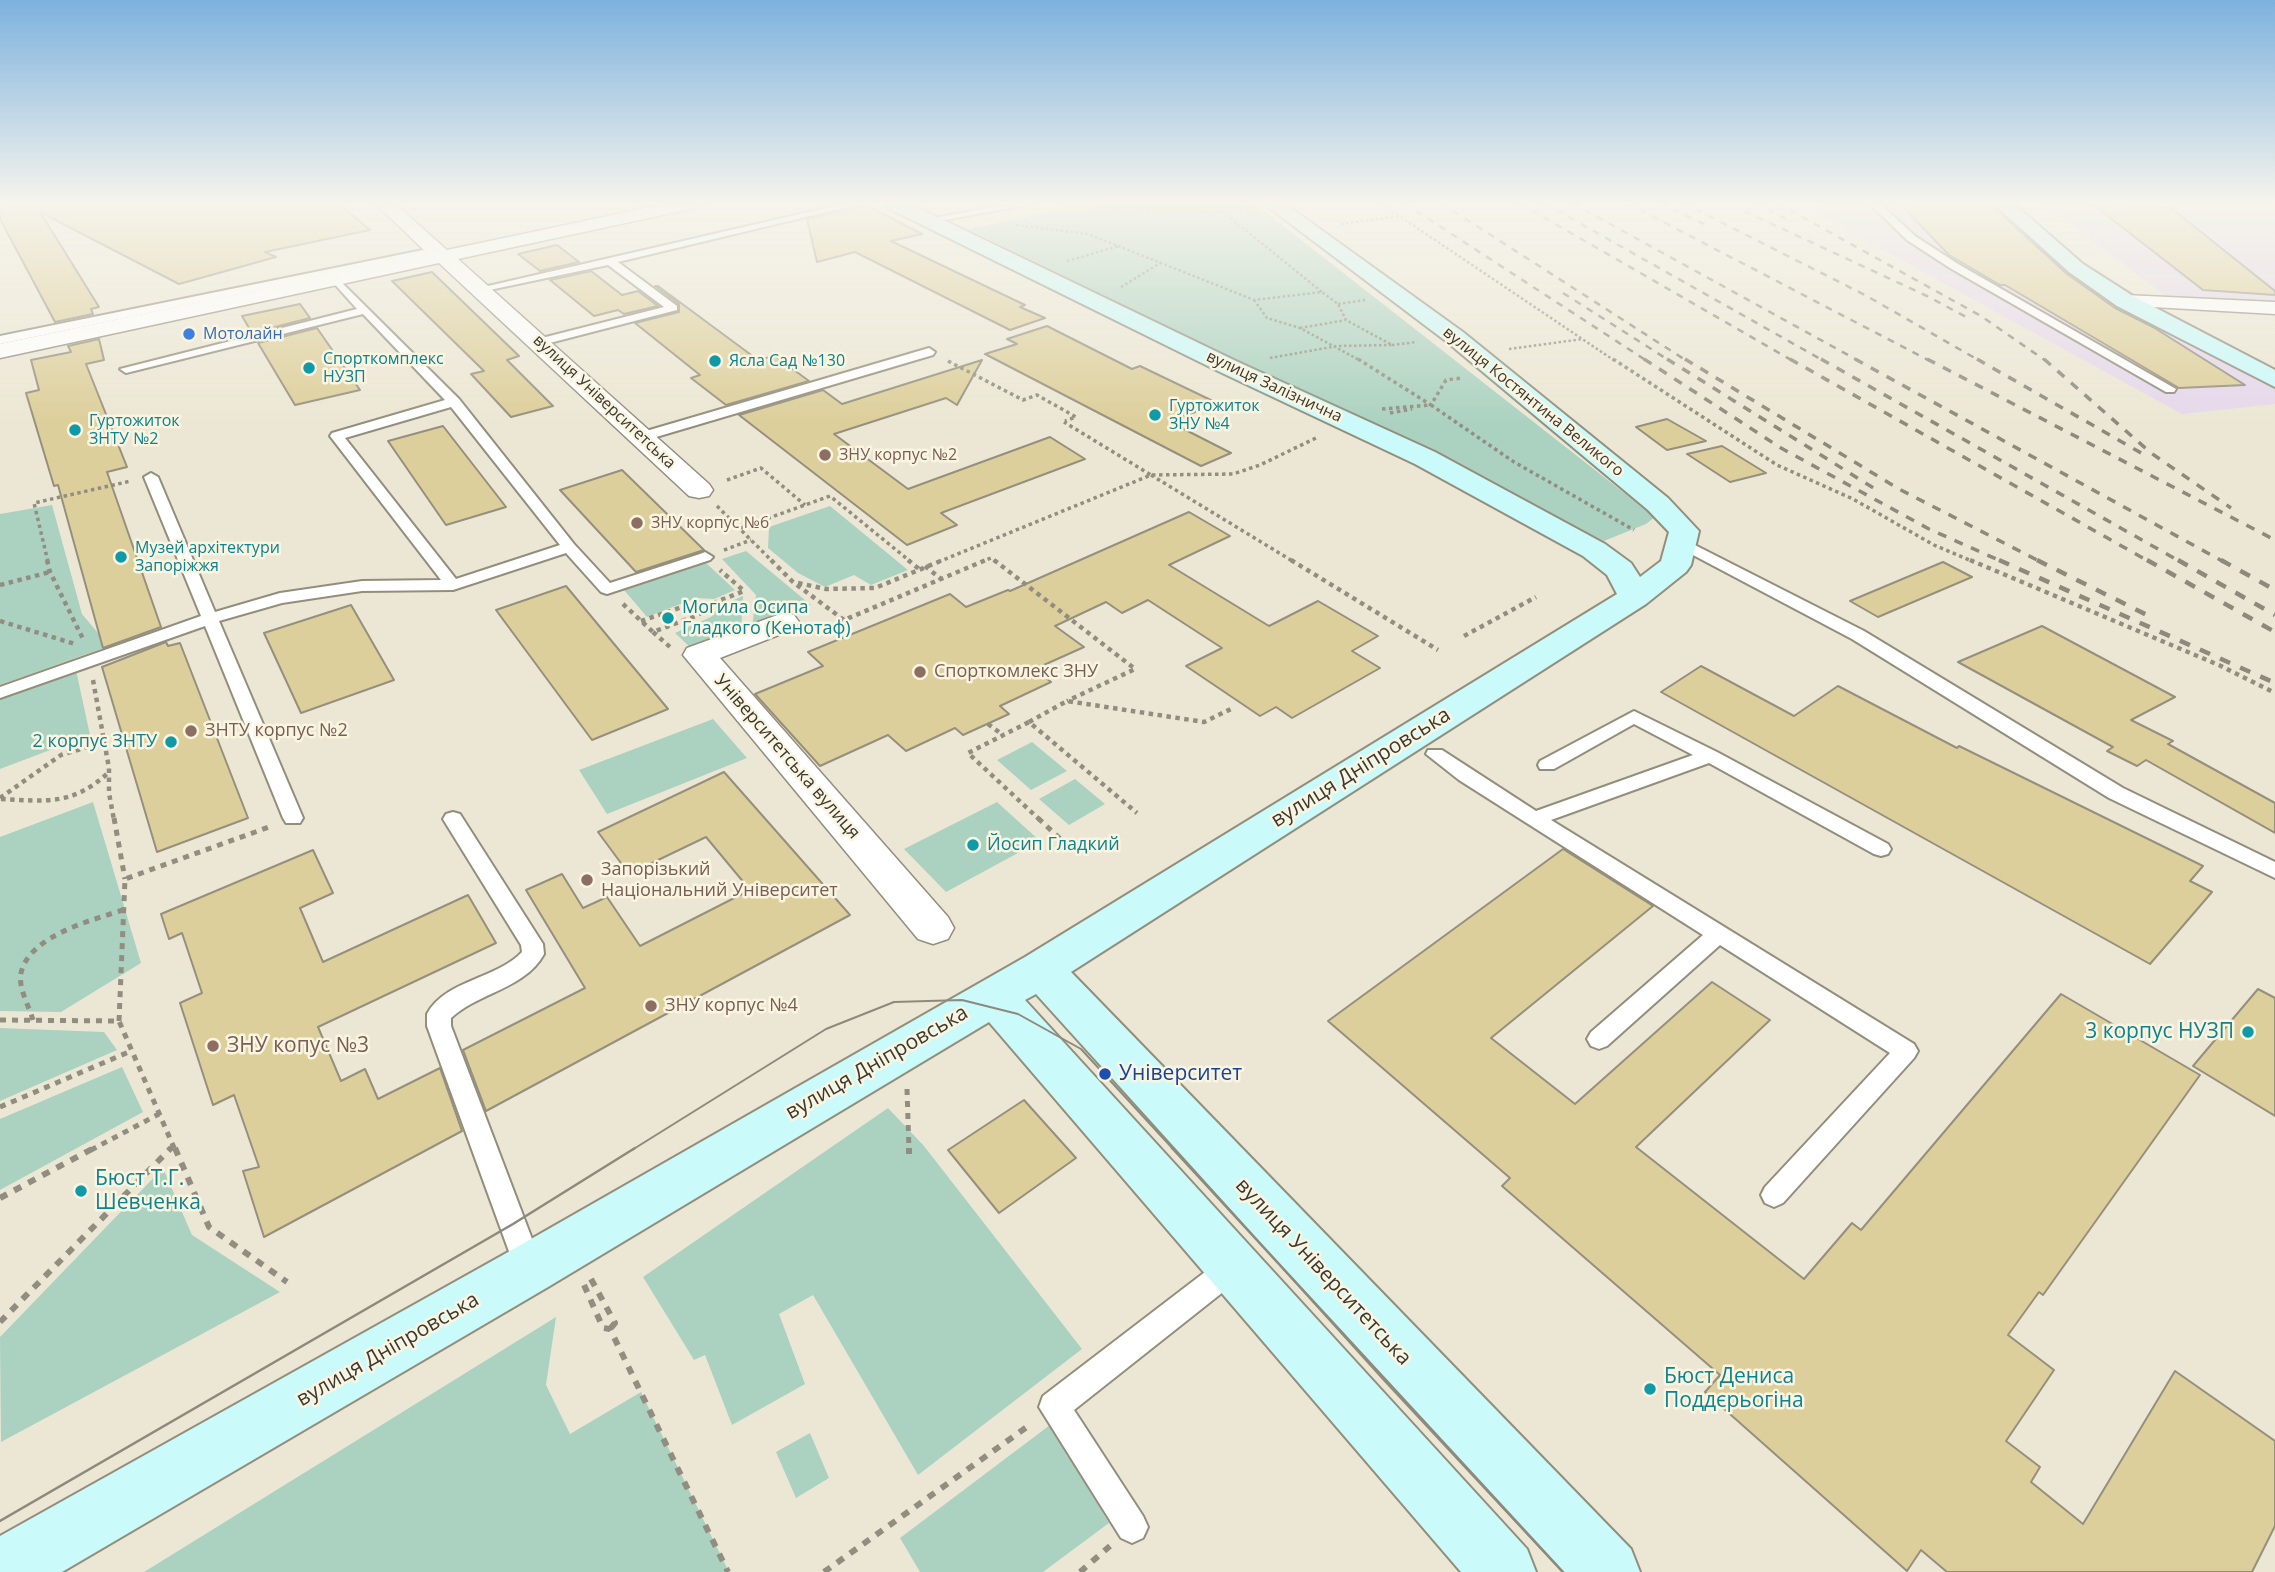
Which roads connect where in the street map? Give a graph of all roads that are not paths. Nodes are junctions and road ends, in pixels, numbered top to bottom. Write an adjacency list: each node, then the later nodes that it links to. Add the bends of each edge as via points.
1 (310, 276): 15 (lane)
2 (348, 276): 10 (street)
3 (465, 276): 11 (street, вулиця Університетська)
4 (539, 276): 11 (lane)
5 (631, 276): 16 (lane, via 673,308)
6 (1041, 276): 30 (street, вулиця Залізнична, via 1424,458 1594,550 1620,570)
7 (1368, 276): 26 (street, вулиця Костянтина Великого, via 1455,337 1658,503 1684,531)
8 (1973, 276): 21 (lane)
9 (2088, 276): 12 (street)
10 (336, 280): 14 (lane); 17 (street)
11 (481, 289): 16 (street, вулиця Університетська)
12 (2125, 301): 13 (street); 20 (street)
13 (2275, 308)
14 (365, 310): 19 (lane); 22 (lane)
15 (0, 340)
16 (538, 342): 23 (street, вулиця Університетська)
17 (0, 351)
18 (929, 352): 23 (lane)
19 (126, 369)
20 (2275, 380)
21 (2170, 389)
22 (454, 402): 27 (lane); 29 (lane, via 337,436)
23 (642, 437): 25 (street, вулиця Університетська)
24 (151, 477): 31 (lane)
25 (699, 490)
26 (1681, 543): 30 (street, вулиця Дніпровська, via 1675,565); 41 (lane, via 1858,635 2116,793)
27 (569, 547): 28 (lane, via 607,589); 29 (lane)
28 (705, 557)
29 (453, 584): 31 (lane, via 362,586 280,598)
30 (1635, 597): 44 (street, вулиця Дніпровська)
31 (211, 618): 33 (lane); 37 (lane)
32 (783, 622): 42 (street, Університетська вулиця, via 699,655)
33 (0, 693)
34 (1434, 754): 38 (lane)
35 (1710, 756): 36 (lane, via 1634,717); 38 (lane); 40 (lane)
36 (1547, 765)
37 (293, 818)
38 (1534, 819): 43 (lane)
39 (453, 820): 49 (lane, via 532,944 533,954 524,967 450,1002 439,1014 439,1026)
40 (1881, 849)
41 (2275, 871)
42 (933, 928)
43 (1718, 934): 46 (lane); 47 (lane, via 1906,1051)
44 (1041, 969): 45 (street, вулиця Дніпровська); 53 (street, вулиця Університетська)
45 (993, 996): 48 (street); 49 (street, вулиця Дніпровська)
46 (1599, 1039)
47 (1774, 1195)
48 (1233, 1267): 50 (lane, via 1054,1407); 52 (street)
49 (529, 1269): 51 (street, вулиця Дніпровська)
50 (1132, 1527)
51 (0, 1572)
52 (1504, 1572)
53 (1608, 1572)

